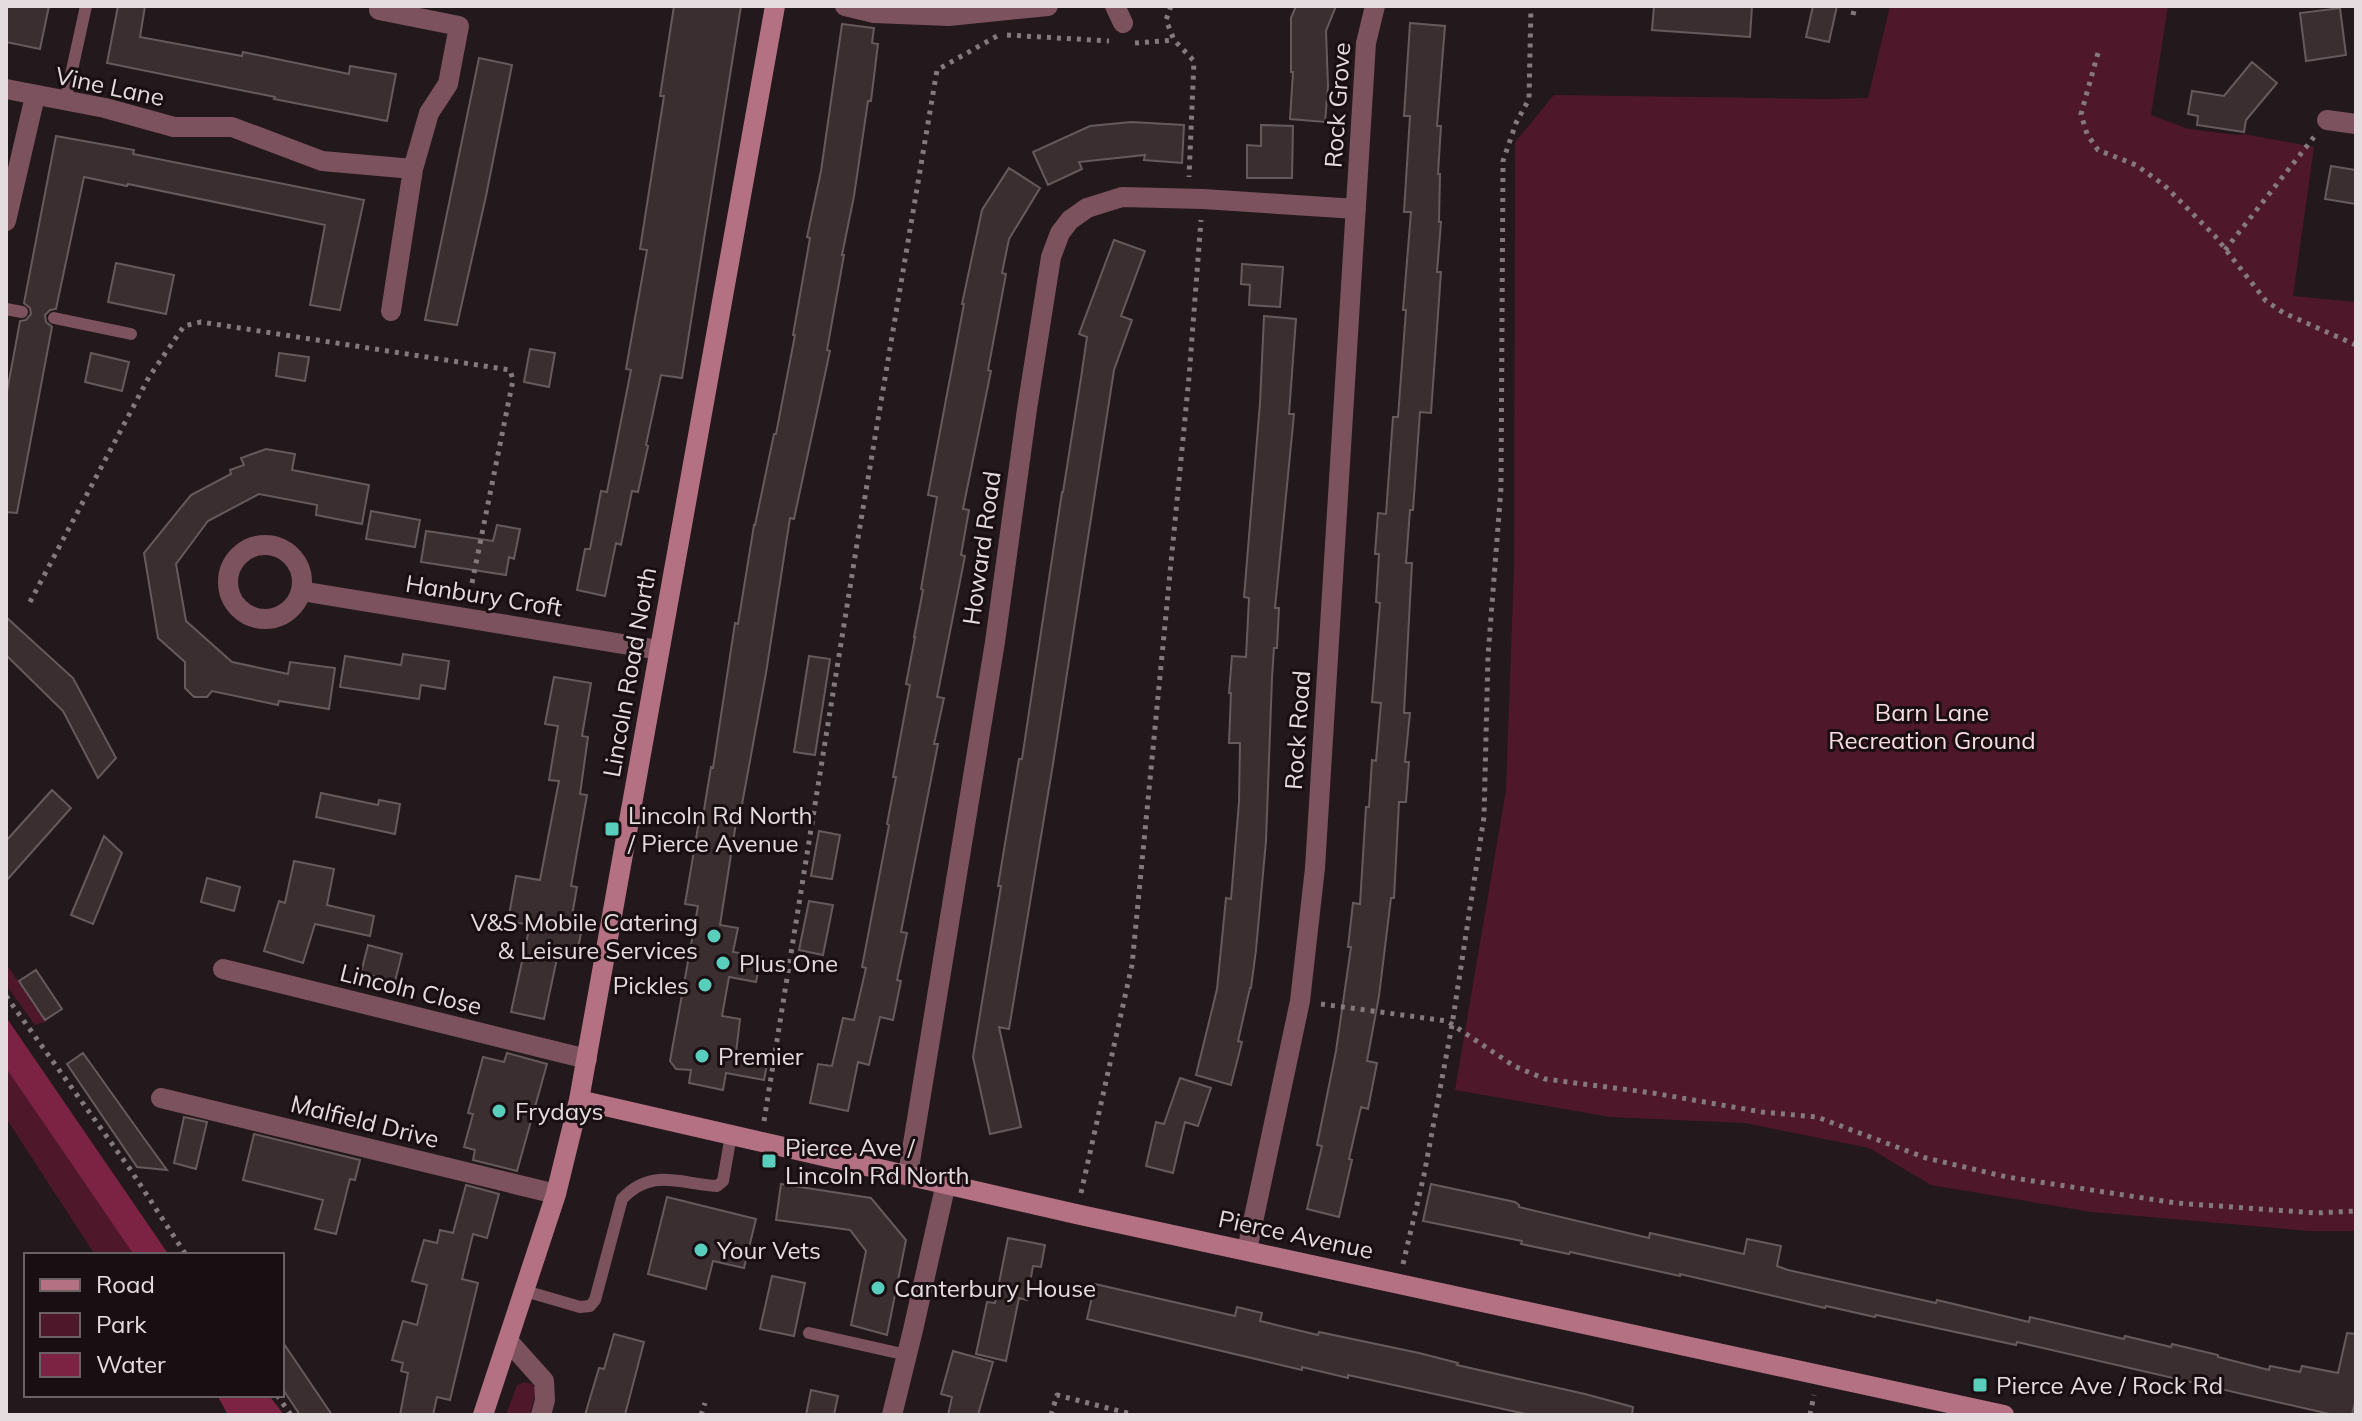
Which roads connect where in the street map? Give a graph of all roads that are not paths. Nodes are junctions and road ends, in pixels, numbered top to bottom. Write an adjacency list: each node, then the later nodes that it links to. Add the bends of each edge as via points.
1 (86, 6): 9 (lane)
2 (775, 6): 21 (street, Lincoln Road North)
3 (845, 6): 4 (street, via 874,13 949,16)
4 (1048, 6)
5 (1375, 6): 13 (street, Rock Grove, via 1366,43)
6 (379, 10): 12 (street, via 459,26 448,84 429,113)
7 (6, 89): 8 (street, Vine Lane)
8 (35, 96): 9 (street, Vine Lane); 14 (street, Vine Lane)
9 (65, 102): 12 (street, Vine Lane, via 174,127 232,127 322,161)
10 (2327, 120): 11 (street)
11 (2356, 124)
12 (413, 169): 16 (street)
13 (1356, 209): 27 (street, Howard Road, via 1122,197 1087,208 1060,233 1051,257); 30 (street, Rock Road, via 1315,868 1300,1001)
14 (6, 221)
15 (6, 309): 17 (lane)
16 (391, 311)
17 (22, 312)
18 (54, 318): 19 (lane)
19 (131, 334)
20 (301, 591): 21 (street, Hanbury Croft)
21 (659, 650): 23 (street, Lincoln Road North)
22 (223, 969): 23 (street, Lincoln Close)
23 (587, 1059): 25 (street, Lincoln Road North)
24 (161, 1098): 29 (street, Malfield Drive)
25 (579, 1100): 26 (street, Pierce Avenue); 29 (street, Lincoln Road North)
26 (731, 1135): 27 (street, Pierce Avenue); 31 (lane, via 723,1181 717,1186 649,1180 622,1199 590,1306)
27 (908, 1174): 28 (street, Pierce Avenue)
28 (946, 1183): 30 (street, Pierce Avenue); 34 (street)
29 (556, 1194): 31 (street, Lincoln Road North)
30 (1247, 1250): 38 (street, Pierce Avenue)
31 (525, 1291): 33 (street, Lincoln Road North)
32 (809, 1333): 34 (lane)
33 (509, 1342): 35 (street, Lincoln Road North); 36 (street, via 544,1381)
34 (907, 1355): 37 (street)
35 (483, 1415)
36 (541, 1415)
37 (892, 1415)
38 (2004, 1415)

